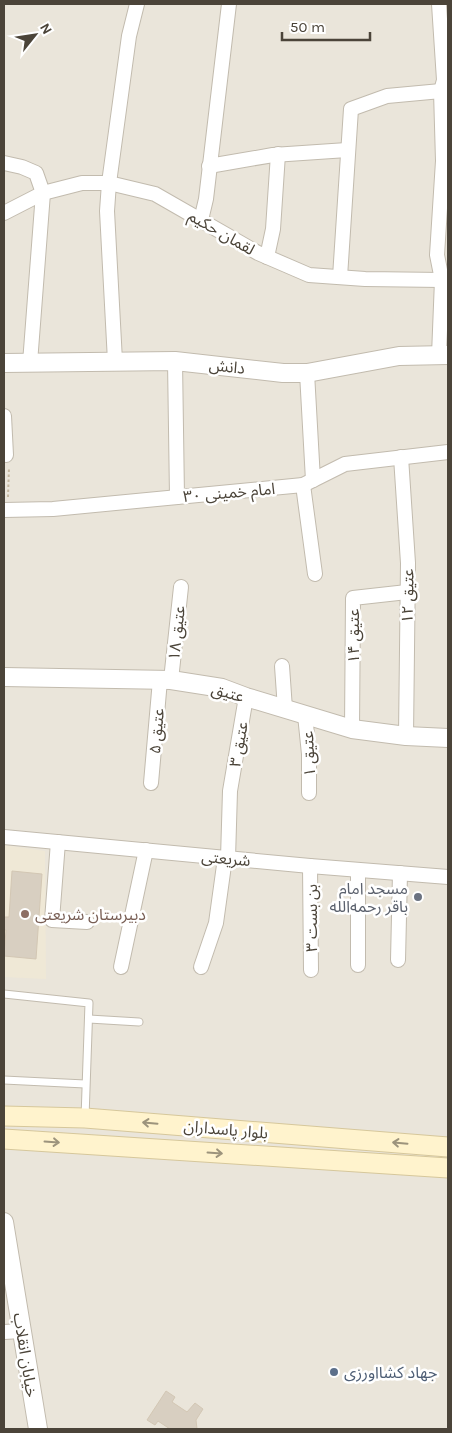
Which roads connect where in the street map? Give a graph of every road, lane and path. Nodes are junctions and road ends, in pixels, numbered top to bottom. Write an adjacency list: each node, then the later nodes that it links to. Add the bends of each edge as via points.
1 (137, 4): 10 (street, via 129,36)
2 (229, 4): 9 (street)
3 (439, 4): 4 (street)
4 (444, 84): 5 (street, via 388,96 351,109); 7 (street)
5 (347, 150): 6 (street); 16 (street)
6 (278, 154): 9 (street); 15 (street, via 273,229)
7 (446, 161): 14 (street)
8 (4, 163): 11 (street, via 22,166 36,173)
9 (209, 166): 13 (street)
10 (109, 183): 11 (street, لقمان حکیم, via 82,183); 13 (street, لقمان حکیم, via 155,194); 20 (street, via 107,210)
11 (43, 193): 12 (street, لقمان حکیم); 22 (street)
12 (4, 214)
13 (201, 220): 15 (street, لقمان حکیم)
14 (443, 254): 17 (street)
15 (267, 257): 16 (street, لقمان حکیم, via 308,275)
16 (340, 277): 17 (street, لقمان حکیم)
17 (445, 281): 18 (street)
18 (444, 355): 23 (street, دانش, via 399,356)
19 (175, 360): 20 (street, دانش); 23 (street, دانش); 29 (street)
20 (115, 362): 22 (street, دانش)
21 (4, 363): 22 (street, دانش)
22 (30, 363)
23 (308, 373): 28 (street)
24 (4, 416): 26 (street)
25 (448, 452): 27 (street, امام خمینی ۳۰)
26 (6, 455): 30 (path, via 9,461)
27 (401, 457): 28 (street, امام خمینی ۳۰, via 345,464); 33 (street, عتیق ۱۲)
28 (308, 482): 29 (street, امام خمینی ۳۰); 31 (street)
29 (177, 497): 30 (street, امام خمینی ۳۰, via 53,509)
30 (6, 510)
31 (316, 574)
32 (181, 587): 36 (street, عتیق ۱۸)
33 (408, 592): 40 (street, عتیق ۱۴, via 353,598); 41 (street, عتیق ۱۲)
34 (282, 666): 38 (street)
35 (4, 677): 36 (street, عتیق)
36 (165, 680): 37 (street, عتیق, via 222,688); 43 (street, عتیق ۵)
37 (246, 698): 38 (street, عتیق); 48 (street, عتیق ۳, via 230,791)
38 (285, 709): 39 (street, عتیق)
39 (305, 715): 40 (street, عتیق); 44 (street, عتیق ۱)
40 (352, 729): 41 (street, عتیق)
41 (406, 736): 42 (street, عتیق)
42 (448, 738)
43 (151, 783)
44 (309, 793)
45 (4, 837): 46 (street, شریعتی)
46 (58, 842): 47 (street, شریعتی); 53 (street, via 52,920)
47 (146, 850): 48 (street, شریعتی); 56 (street)
48 (227, 858): 49 (street, شریعتی); 57 (street, عتیق ۳, via 216,923)
49 (310, 866): 50 (street, شریعتی); 58 (street, بن بست ۳)
50 (358, 870): 51 (street, شریعتی); 55 (street)
51 (400, 873): 52 (street, شریعتی); 54 (street)
52 (448, 876)
53 (87, 922)
54 (398, 960)
55 (358, 965)
56 (121, 967)
57 (201, 967)
58 (311, 970)
59 (4, 994): 60 (lane, via 89,1003)
60 (89, 1019): 61 (lane); 63 (lane)
61 (139, 1022)
62 (4, 1080): 63 (lane)
63 (85, 1084): 65 (lane)
64 (4, 1116): 65 (main road, بلوار پاسداران)
65 (85, 1118): 67 (main road, بلوار پاسداران, one-way to 65)
66 (4, 1139): 68 (main road, بلوار پاسداران, one-way to 68)
67 (448, 1147)
68 (448, 1168)
69 (4, 1222): 70 (street, خیابان انقلاب)
70 (22, 1331): 71 (street); 72 (street, خیابان انقلاب)
71 (4, 1332)
72 (38, 1429)

